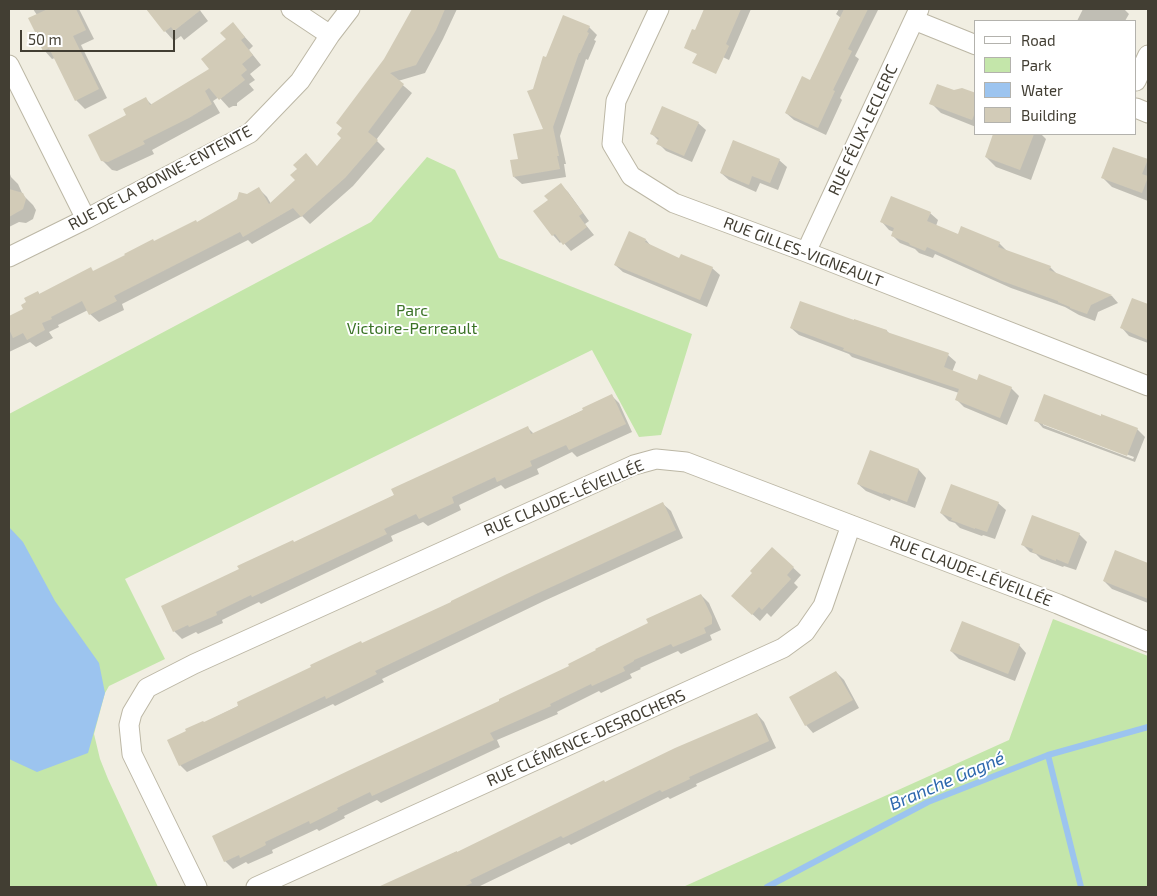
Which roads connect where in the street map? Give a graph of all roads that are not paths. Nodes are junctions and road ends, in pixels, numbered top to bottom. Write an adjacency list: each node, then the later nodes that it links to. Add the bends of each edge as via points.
1 (291, 9): 5 (street)
2 (350, 9): 5 (street, RUE DE LA BONNE-ENTENTE)
3 (659, 9): 11 (street, RUE GILLES-VIGNEAULT, via 616,101 612,144 631,176 674,204)
4 (916, 15): 6 (street); 11 (street, RUE FÉLIX-LECLERC)
5 (330, 35): 10 (street, RUE DE LA BONNE-ENTENTE, via 300,81 250,133)
6 (974, 44)
7 (1148, 55): 9 (street)
8 (9, 65): 10 (street)
9 (1137, 79)
10 (86, 219): 12 (street, RUE DE LA BONNE-ENTENTE)
11 (806, 252): 13 (street, RUE GILLES-VIGNEAULT)
12 (9, 258)
13 (1148, 386)
14 (851, 525): 15 (street, RUE CLAUDE-LÉVEILLÉE); 16 (street, RUE CLAUDE-LÉVEILLÉE, via 686,462 656,459 634,465 147,688 132,713 129,725 132,754); 17 (street, RUE CLÉMENCE-DESROCHERS, via 823,606 805,632 784,648)
15 (1148, 642)
16 (197, 887)
17 (256, 887)

